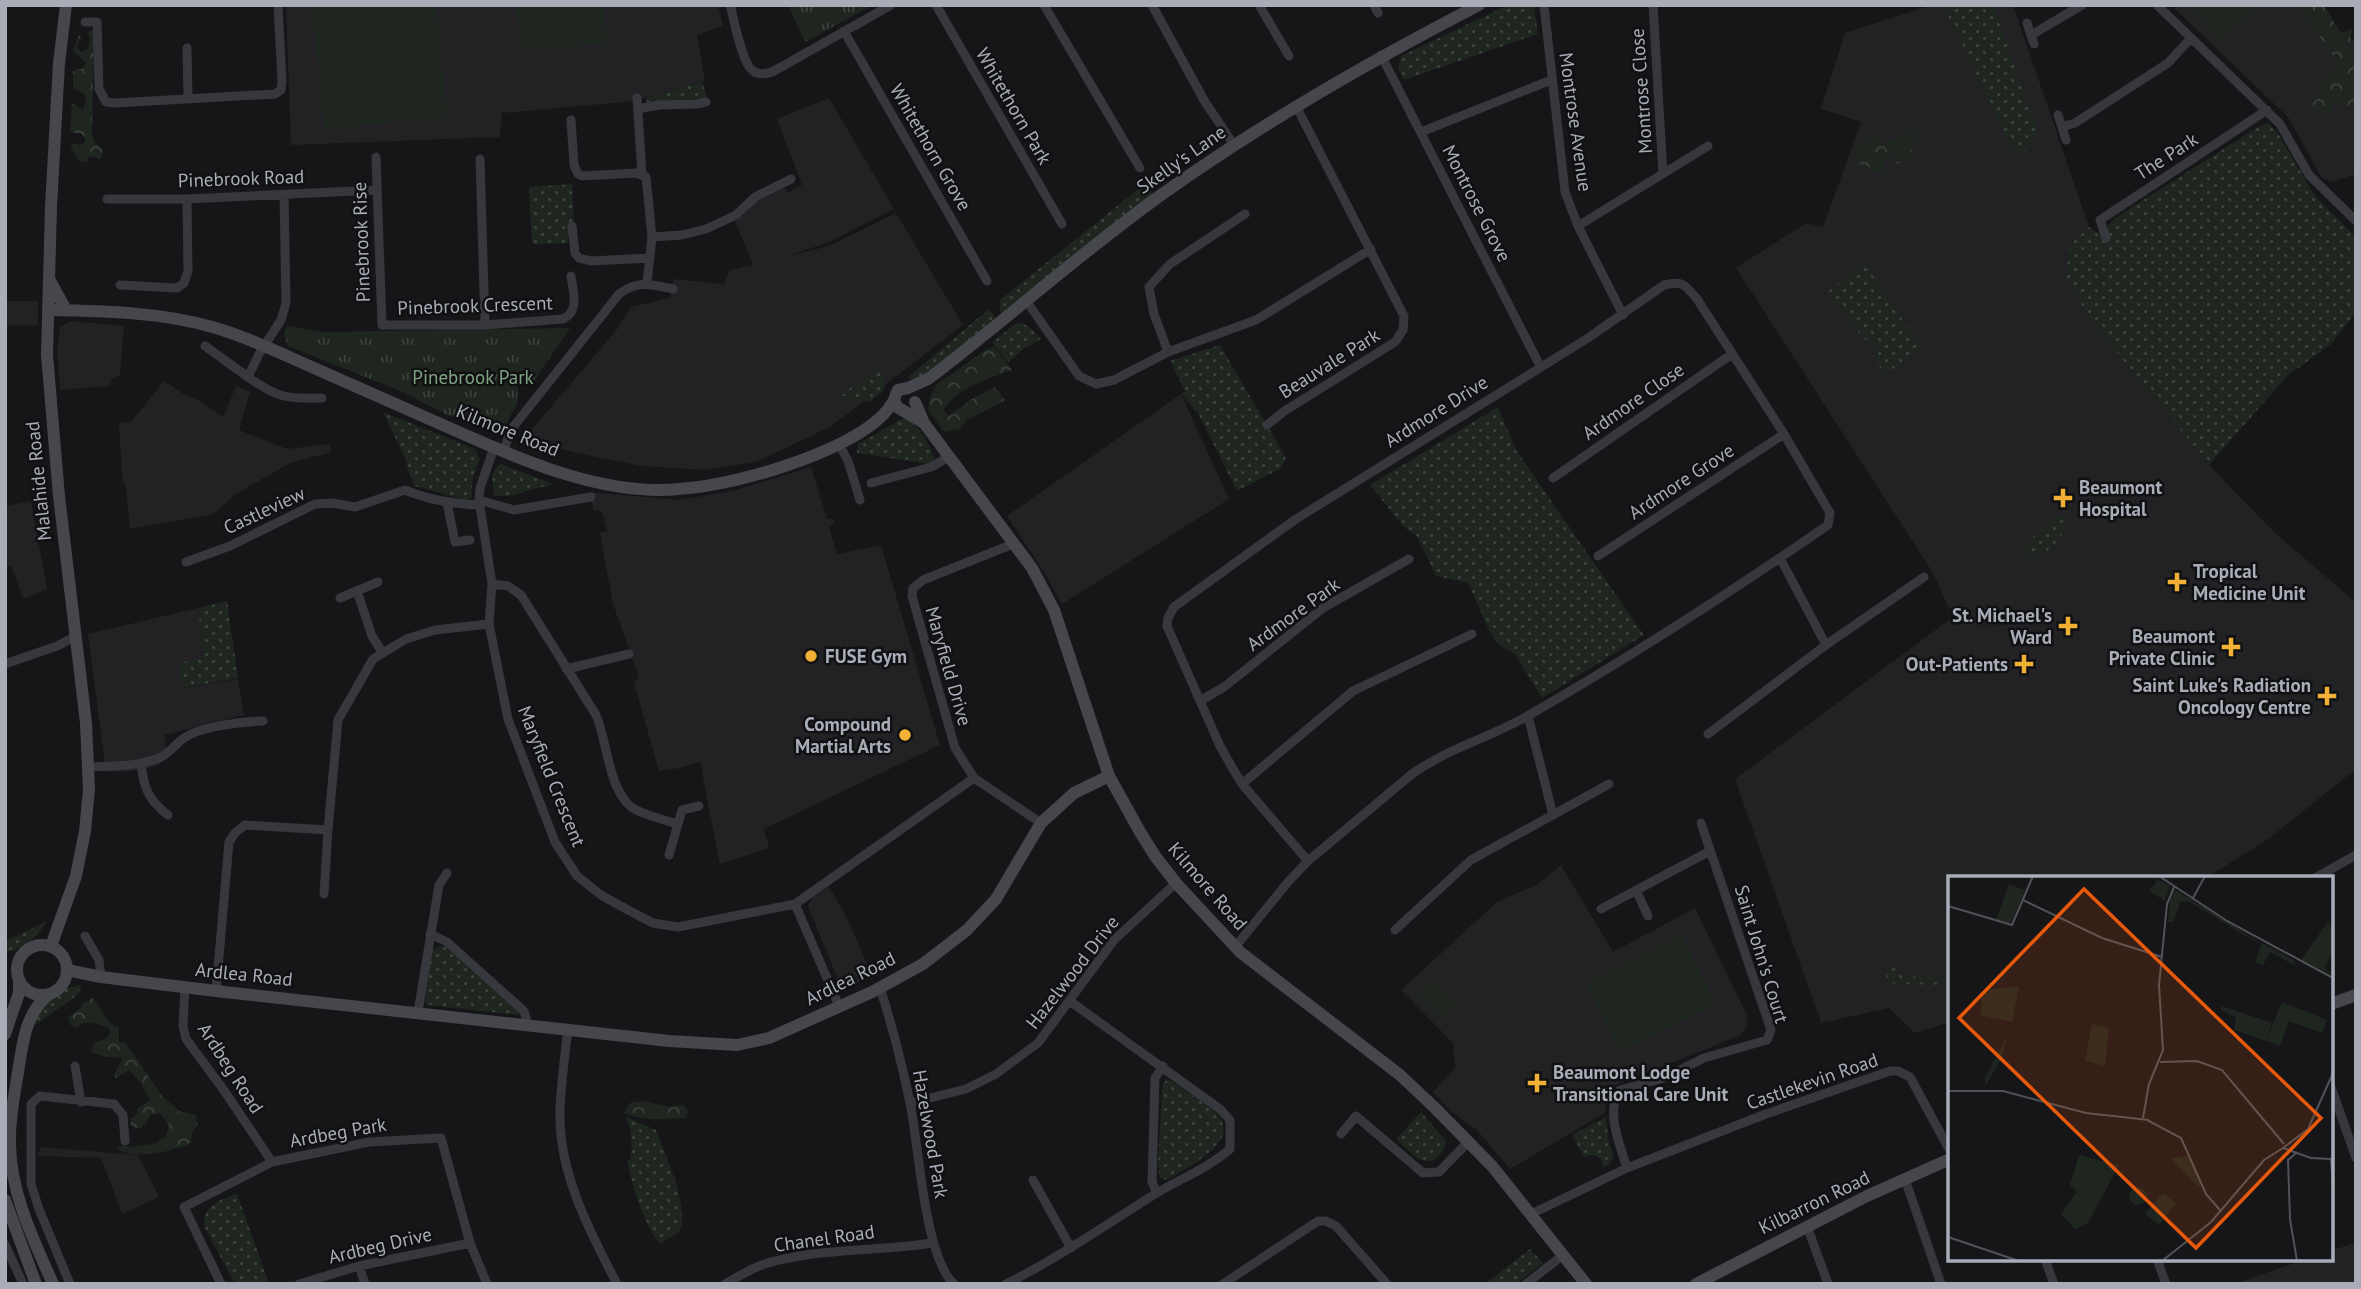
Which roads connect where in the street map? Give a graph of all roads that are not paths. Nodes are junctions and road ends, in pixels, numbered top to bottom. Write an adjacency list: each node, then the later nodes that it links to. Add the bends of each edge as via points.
1 (66, 5): 55 (street, Malahide Road)
2 (278, 5): 23 (street, via 281,90)
3 (730, 5): 16 (street, via 747,63 766,74)
4 (891, 5): 16 (street)
5 (936, 5): 47 (street, Whitethorn Park)
6 (1044, 5): 37 (street)
7 (1259, 5): 20 (street)
8 (1479, 5): 19 (street, Skelly's Lane)
9 (1544, 5): 21 (street, Montrose Avenue)
10 (1653, 5): 39 (street, Montrose Close)
11 (2082, 5): 15 (street, via 2032,40)
12 (2157, 5): 17 (street)
13 (1153, 6): 33 (street)
14 (85, 22): 23 (street, via 97,22 99,89 106,102)
15 (2027, 23)
16 (844, 31): 56 (street, Whitethorn Grove)
17 (2191, 38): 27 (street); 30 (street, via 2168,63)
18 (187, 48): 23 (street)
19 (1381, 55): 25 (street, Skelly's Lane); 31 (street, Montrose Grove)
20 (1289, 56)
21 (1551, 80): 31 (street); 49 (street, Montrose Avenue, via 1565,192)
22 (638, 98): 26 (street)
23 (188, 99)
24 (706, 102): 26 (street)
25 (1296, 106): 33 (street, Skelly's Lane); 52 (street, Beauvale Park)
26 (638, 110): 38 (street)
27 (2267, 110): 46 (street, via 2309,175); 51 (street, The Park, via 2100,220)
28 (2058, 115): 30 (street)
29 (571, 120): 38 (street, via 578,174)
30 (2062, 127): 32 (street)
31 (1421, 132): 70 (street, Montrose Grove)
32 (2066, 140)
33 (1234, 145): 60 (street, Skelly's Lane, via 1158,197)
34 (1708, 146): 39 (street)
35 (376, 157): 41 (street, Pinebrook Rise)
36 (480, 159): 65 (street)
37 (1140, 168)
38 (642, 174): 50 (street, via 648,184)
39 (1663, 174): 49 (street)
40 (792, 179): 50 (street, via 706,229)
41 (376, 190): 42 (street, Pinebrook Road); 64 (street, Pinebrook Rise)
42 (284, 195): 43 (street, Pinebrook Road); 67 (street, via 286,303)
43 (187, 198): 44 (street, Pinebrook Road); 58 (street, via 188,271 184,283 177,288)
44 (107, 199)
45 (1245, 214): 68 (street, via 1170,264 1149,288)
46 (2356, 221)
47 (1062, 224)
48 (572, 226): 53 (street, via 575,253 584,260)
49 (1578, 226): 63 (street, Montrose Avenue)
50 (652, 237): 53 (street)
51 (2106, 237)
52 (1371, 248): 68 (street, via 1256,320); 74 (street, Beauvale Park, via 1404,316 1403,330 1395,342)
53 (650, 258): 57 (street)
54 (571, 276): 65 (street, Pinebrook Crescent, via 575,307 566,318)
55 (49, 279): 61 (street, Malahide Road); 62 (street)
56 (987, 281)
57 (647, 283): 59 (street); 77 (street, Maryfield Crescent, via 629,287 603,312)
58 (120, 285)
59 (673, 289)
60 (1027, 302): 68 (street, via 1079,376 1096,384 1114,380); 73 (street, Skelly's Lane)
61 (48, 310): 62 (street, Kilmore Road); 98 (street, Malahide Road, via 48,386)
62 (66, 310): 67 (street, Kilmore Road, via 183,321)
63 (1623, 315): 69 (street, Ardmore Drive, via 1664,285 1684,284); 70 (street, Ardmore Drive)
64 (382, 325): 65 (street, Pinebrook Crescent)
65 (485, 325)
66 (205, 346): 71 (street)
67 (265, 347): 71 (street); 77 (street, Kilmore Road)
68 (1168, 352)
69 (1732, 354): 75 (street, Ardmore Drive); 79 (street, Ardmore Close)
70 (1540, 366): 104 (street, Ardmore Drive, via 1296,519 1174,607 1167,626)
71 (248, 377): 72 (street, via 285,397)
72 (322, 398)
73 (906, 401): 76 (street, Kilmore Road); 78 (street, Kilmore Road)
74 (1267, 425)
75 (1784, 435): 87 (street, Ardmore Grove); 89 (street, Ardmore Drive, via 1830,513 1828,525)
76 (839, 444): 77 (street, Kilmore Road, via 757,475 670,489 580,478); 82 (street)
77 (499, 449): 83 (street, Maryfield Crescent, via 480,488)
78 (949, 457): 80 (street, via 931,467); 86 (street, Kilmore Road)
79 (1553, 478)
80 (871, 483)
81 (591, 497): 83 (street, Castleview, via 514,510)
82 (860, 499)
83 (479, 502): 84 (street, Castleview); 93 (street, Maryfield Crescent)
84 (447, 503): 85 (street, via 456,542); 90 (street, Castleview, via 405,490 355,507 315,504)
85 (470, 540)
86 (1013, 544): 110 (street, Kilmore Road, via 1054,610); 111 (street, Maryfield Drive, via 923,580 912,592 955,748)
87 (1598, 556)
88 (1409, 558): 104 (street, Ardmore Park, via 1324,608)
89 (1780, 558): 99 (street); 105 (street, Ardmore Drive)
90 (186, 562)
91 (1924, 577): 99 (street)
92 (378, 582): 94 (street)
93 (492, 584): 96 (street, Maryfield Crescent); 103 (street, via 509,586 521,595)
94 (357, 591): 95 (street); 100 (street)
95 (340, 598)
96 (489, 624): 100 (street, via 435,629); 130 (street, Maryfield Crescent, via 508,719 555,842 577,876 601,895 653,923 678,927)
97 (1472, 634): 112 (street, via 1353,691)
98 (76, 636): 102 (street); 109 (street, Malahide Road)
99 (1826, 645): 107 (street)
100 (382, 652): 120 (street, via 373,659 338,720)
101 (628, 654): 103 (street)
102 (5, 664)
103 (566, 669): 119 (street, via 601,725 618,791 637,811)
104 (1200, 701): 112 (street, Ardmore Drive)
105 (1528, 716): 116 (street); 124 (street, Ardmore Drive, via 1428,762)
106 (263, 721): 108 (street, via 193,733 162,758)
107 (1708, 734)
108 (141, 764): 109 (street); 115 (street, via 153,803)
109 (89, 767): 136 (street, Malahide Road, via 85,831)
110 (1110, 776): 117 (street, Ardlea Road, via 1074,793); 127 (street, Kilmore Road, via 1155,856)
111 (974, 778): 117 (street, Maryfield Drive); 130 (street, Maryfield Crescent)
112 (1242, 784): 124 (street, Ardmore Drive)
113 (1609, 784): 116 (street)
114 (699, 806): 119 (street, via 682,810)
115 (168, 815)
116 (1553, 815): 133 (street, via 1471,860)
117 (1041, 822): 143 (street, Ardlea Road, via 996,899 967,930 923,964)
118 (1701, 823): 121 (street, Saint John's Court)
119 (678, 824): 122 (street)
120 (328, 830): 129 (street); 144 (street, via 245,825 235,833 229,842)
121 (1710, 851): 128 (street); 168 (street, Saint John's Court, via 1771,1030 1768,1040 1620,1090 1614,1098 1614,1119)
122 (669, 855)
123 (2356, 855): 126 (street)
124 (1308, 861): 137 (street, Ardmore Drive)
125 (447, 873): 134 (street, via 439,885)
126 (2319, 876)
127 (1176, 883): 137 (street, Kilmore Road); 147 (street, Hazelwood Drive, via 1114,940)
128 (1636, 890): 131 (street); 132 (street)
129 (324, 894)
130 (795, 904): 149 (street)
131 (1601, 909)
132 (1648, 916)
133 (1395, 930)
134 (430, 934): 150 (street); 151 (street, via 447,942 524,1011)
135 (85, 936): 140 (street, via 99,960)
136 (51, 946): 138 (street, via 30,947); 139 (street, via 62,955)
137 (1235, 947): 163 (street, Kilmore Road, via 1400,1075)
138 (11, 961): 141 (street)
139 (67, 970): 140 (street, Ardlea Road); 145 (street, via 62,984)
140 (101, 977): 142 (street, Ardlea Road)
141 (19, 981): 145 (street, via 32,994); 153 (street)
142 (185, 987): 144 (street, Ardlea Road); 167 (street, Ardbeg Road, via 186,1039)
143 (880, 988): 149 (street, Ardlea Road); 158 (street, Hazelwood Park)
144 (216, 992): 150 (street, Ardlea Road)
145 (49, 994): 159 (street, via 26,1028)
146 (2356, 995): 148 (street)
147 (1071, 1002): 155 (street); 158 (street, Hazelwood Drive, via 1038,1043 996,1074 966,1089)
148 (2333, 1003)
149 (839, 1006): 152 (street, Ardlea Road, via 769,1038 737,1045)
150 (418, 1012): 151 (street, Ardlea Road)
151 (528, 1024): 152 (street, Ardlea Road)
152 (568, 1028): 191 (street, via 562,1135 584,1220)
153 (5, 1034)
154 (75, 1066): 157 (street)
155 (1163, 1066): 171 (street, via 1155,1078 1152,1182); 171 (street, via 1220,1109 1230,1120 1231,1136 1230,1149 1220,1158)
156 (2333, 1093): 165 (street)
157 (81, 1102): 160 (street, via 40,1096 31,1104); 162 (street, via 114,1104 123,1115)
158 (910, 1103): 176 (street, Hazelwood Park)
159 (11, 1126): 160 (street); 185 (street, via 20,1203)
160 (30, 1126): 186 (street, via 31,1184)
161 (1341, 1134): 163 (street, via 1356,1116 1423,1174 1439,1172)
162 (125, 1141)
163 (1469, 1141): 173 (street, Kilmore Road)
164 (1948, 1147): 168 (street, Castlekevin Road, via 1915,1083 1898,1071 1766,1114)
165 (2356, 1158)
166 (1948, 1160): 169 (street, Kilbarron Road)
167 (272, 1162): 175 (street, Ardbeg Park, via 369,1142 441,1138); 187 (street, Ardbeg Park, via 184,1207)
168 (1627, 1168): 173 (street, Castlekevin Road)
169 (1905, 1179): 174 (street, Kilbarron Road); 201 (street)
170 (1033, 1181): 178 (street)
171 (1157, 1193): 178 (street)
172 (5, 1200): 184 (street)
173 (1531, 1214): 179 (street, Kilmore Road)
174 (1807, 1226): 199 (street, Kilbarron Road); 200 (street)
175 (470, 1243): 182 (street, Ardbeg Drive); 190 (street, Ardbeg Park)
176 (932, 1243): 192 (street, Chanel Road, via 776,1261); 193 (street, Hazelwood Park)
177 (5, 1244): 183 (street)
178 (1071, 1248): 194 (street)
179 (1563, 1255): 197 (street); 198 (street, Kilmore Road)
180 (2046, 1261): 202 (street)
181 (2158, 1261): 203 (street)
182 (359, 1266): 188 (street, Ardbeg Drive); 189 (street)
183 (23, 1284)
184 (36, 1284)
185 (52, 1284)
186 (70, 1284)
187 (221, 1284)
188 (299, 1284)
189 (365, 1284)
190 (487, 1284)
191 (617, 1284)
192 (725, 1284)
193 (954, 1284)
194 (1006, 1284)
195 (1223, 1284): 196 (street, via 1326,1220)
196 (1387, 1284)
197 (1526, 1284)
198 (1586, 1284)
199 (1696, 1284)
200 (1828, 1284)
201 (1941, 1284)
202 (2054, 1284)
203 (2165, 1284)

